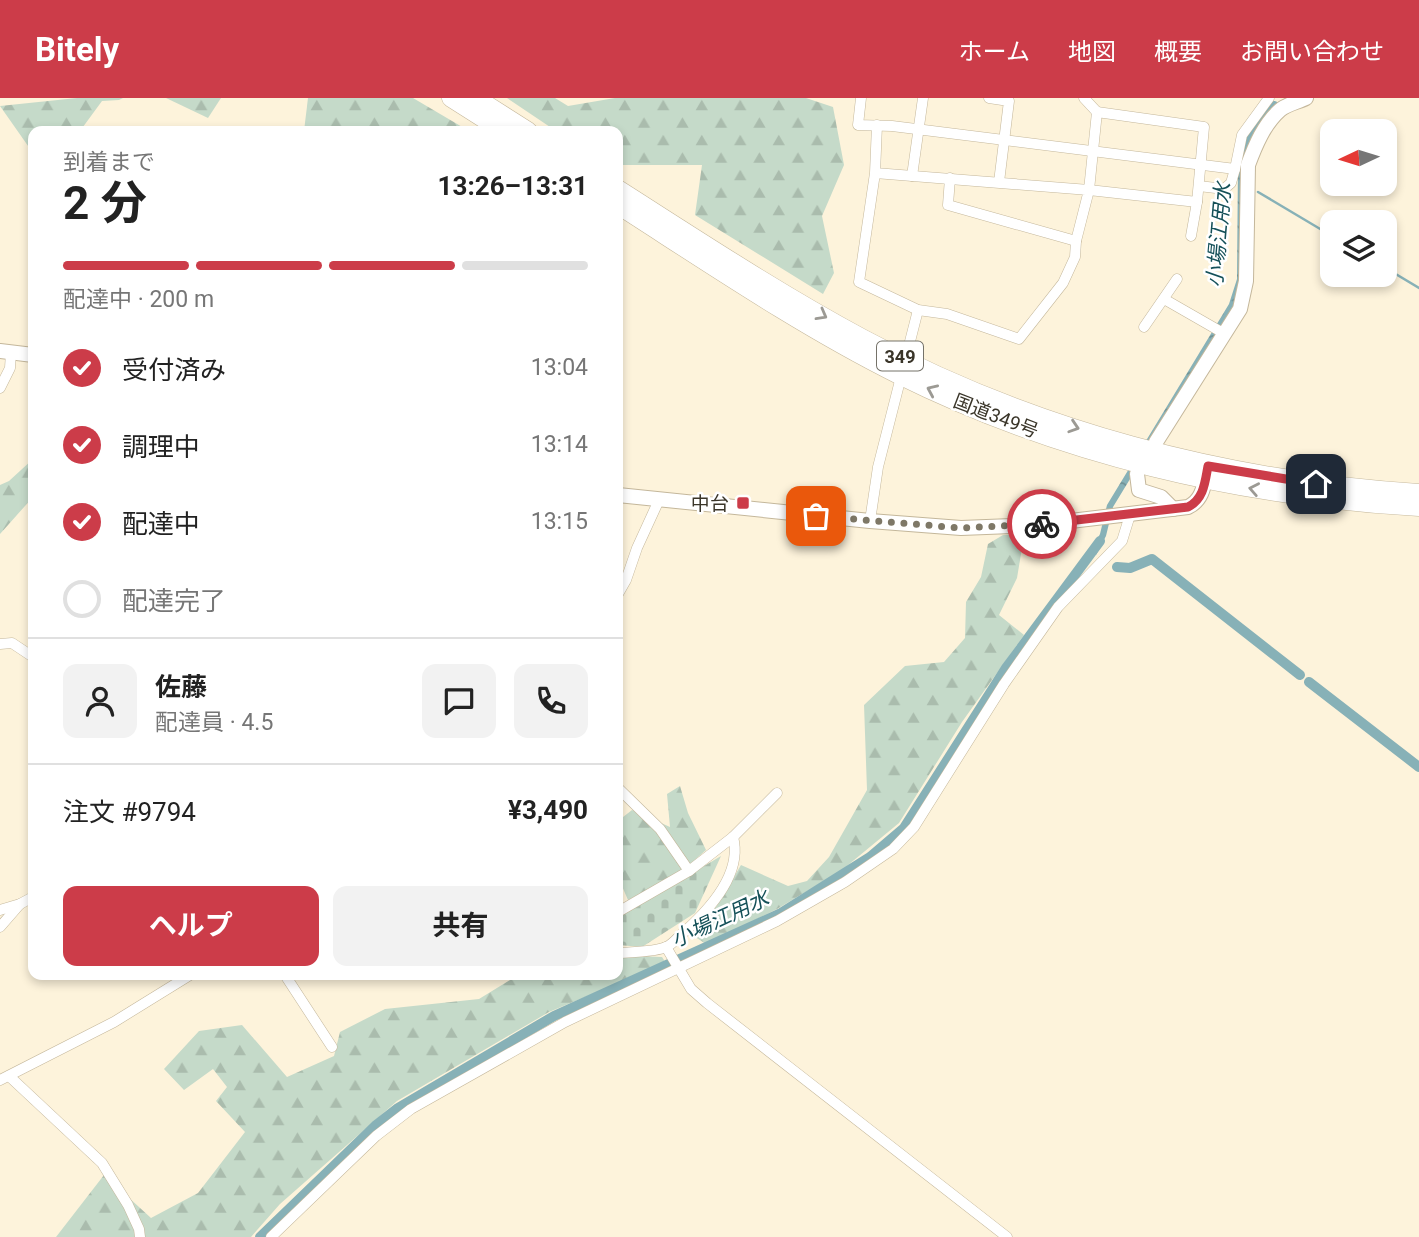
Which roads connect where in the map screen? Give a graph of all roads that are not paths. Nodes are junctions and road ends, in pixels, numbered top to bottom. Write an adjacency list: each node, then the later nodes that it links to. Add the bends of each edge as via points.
1 (451, 98): 12 (highway)
2 (476, 98): 13 (highway)
3 (861, 98): 11 (street, via 858,125)
4 (923, 98): 14 (street)
5 (989, 98): 8 (street)
6 (1084, 98): 10 (street)
7 (1306, 98): 9 (street)
8 (1009, 100): 15 (street)
9 (1275, 102): 18 (street, via 1242,135); 34 (street, via 1248,166 1246,282 1240,309)
10 (1097, 112): 16 (street); 17 (street, via 1204,127)
11 (877, 125): 14 (street); 19 (street)
12 (495, 126)
13 (520, 126)
14 (918, 130): 15 (street); 20 (street)
15 (1002, 141): 16 (street); 22 (street)
16 (1093, 152): 17 (street); 24 (street)
17 (1202, 166): 18 (street); 23 (street)
18 (1234, 169): 23 (street, via 1224,190)
19 (875, 173): 20 (street); 32 (street, via 859,282)
20 (912, 176): 21 (street)
21 (950, 178): 22 (street); 29 (street, via 948,205)
22 (999, 182): 24 (street)
23 (1199, 186): 26 (street)
24 (1088, 190): 26 (street); 29 (street)
25 (623, 192): 37 (highway, 国道349号 / 349, one-way to 37)
26 (1197, 202): 28 (street)
27 (623, 208): 37 (highway, 国道349号 / 349, via 804,324)
28 (1191, 236)
29 (1076, 241): 32 (street, via 1075,257 1063,283 1019,339 947,314)
30 (1177, 279): 31 (street)
31 (1164, 299): 33 (street); 34 (street)
32 (918, 310): 37 (street)
33 (1144, 327)
34 (1220, 330): 39 (street)
35 (5, 352): 36 (street); 38 (street, via 10,368)
36 (28, 354)
37 (903, 367): 40 (highway, 国道349号 / 349, via 989,415 1060,440); 48 (street)
38 (0, 388)
39 (1156, 442)
40 (1207, 473): 42 (highway, 国道349号 / 349); 45 (highway, 国道349号 / 349, one-way to 40, via 1310,498); 46 (street, via 1195,504)
41 (1137, 474): 46 (street, via 1139,490 1161,497)
42 (1419, 493)
43 (623, 496): 44 (street)
44 (659, 500): 48 (street); 49 (street)
45 (1419, 507)
46 (1173, 509): 47 (street)
47 (1130, 514): 48 (street, via 961,528); 62 (street, via 1122,541 1058,607 914,827 893,849 777,921)
48 (870, 521)
49 (623, 585)
50 (0, 644): 51 (street, via 12,643)
51 (28, 654)
52 (623, 793): 55 (street, via 660,829)
53 (778, 793): 54 (street)
54 (733, 836): 55 (street); 62 (street, via 729,874 713,905)
55 (689, 871): 59 (street)
56 (28, 900): 57 (street)
57 (20, 904): 58 (street); 60 (street)
58 (0, 909)
59 (623, 909)
60 (0, 927)
61 (623, 954): 62 (street)
62 (673, 959): 68 (street, via 411,1109 376,1136); 69 (street, via 691,989 707,1003)
63 (182, 980): 66 (street, via 114,1022)
64 (288, 980): 65 (street)
65 (332, 1047)
66 (5, 1078): 67 (street, via 102,1163 128,1205)
67 (140, 1237)
68 (271, 1237)
69 (1007, 1237)

